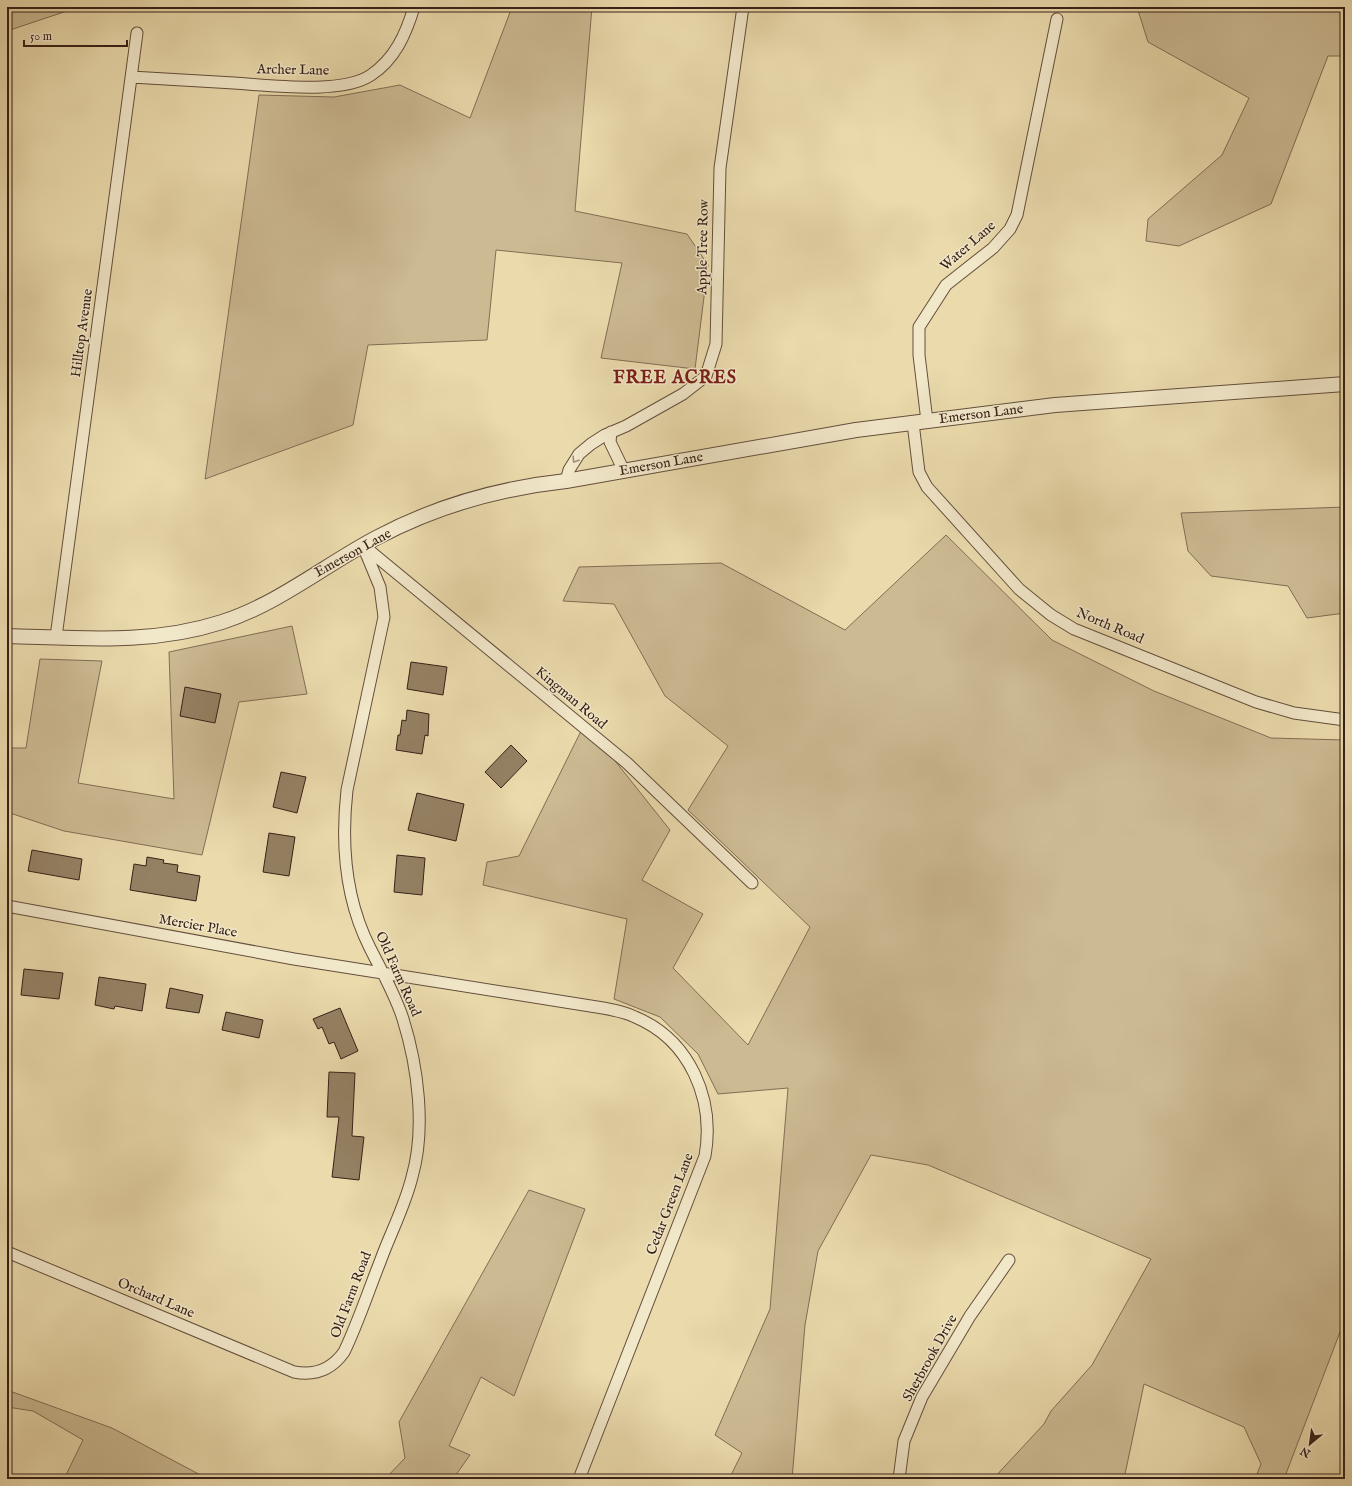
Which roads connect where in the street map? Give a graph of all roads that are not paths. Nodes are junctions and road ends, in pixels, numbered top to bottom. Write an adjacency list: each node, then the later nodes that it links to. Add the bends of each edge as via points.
1 (414, 7): 5 (street, Archer Lane, via 400,43 386,63 370,76 349,84 308,88)
2 (743, 7): 8 (street, Apple Tree Row, via 720,168 716,344 706,376 683,394)
3 (1057, 19): 7 (street, Water Lane, via 1017,215 1010,230 993,248 946,285 919,327)
4 (136, 33): 5 (street, Hilltop Avenue)
5 (131, 78): 13 (street, Hilltop Avenue)
6 (1345, 384): 7 (street, Emerson Lane, via 1055,405)
7 (920, 422): 9 (street, Emerson Lane, via 856,430); 14 (street, North Road, via 919,472 927,486 1019,589 1051,615 1074,630 1256,702 1294,713)
8 (611, 432): 9 (street, via 610,442); 10 (street, Apple Tree Row, one-way to 10, via 579,454 569,470)
9 (624, 471): 10 (street, Emerson Lane)
10 (566, 481): 11 (street, Emerson Lane, via 538,484 432,513)
11 (363, 546): 13 (street, Emerson Lane, via 260,606 192,631 127,639); 15 (street, Kingman Road, via 627,763); 17 (street, Old Farm Road, via 380,587 384,617 347,790 344,843 349,884 359,923)
12 (7, 636): 13 (street, Emerson Lane)
13 (56, 637)
14 (1345, 720)
15 (752, 883)
16 (7, 906): 17 (street, Mercier Place)
17 (384, 973): 20 (street, Old Farm Road, via 403,1018 417,1081 418,1139 412,1177 344,1352 329,1368 316,1373); 21 (street, Cedar Green Lane, via 624,1013 648,1023 668,1038 685,1058 700,1086 706,1105 708,1130 702,1168)
18 (7, 1252): 20 (street, Orchard Lane)
19 (1009, 1260): 22 (street, Sherbrook Drive, via 970,1316 922,1397 904,1441)
20 (294, 1372)
21 (579, 1479)
22 (899, 1479)

